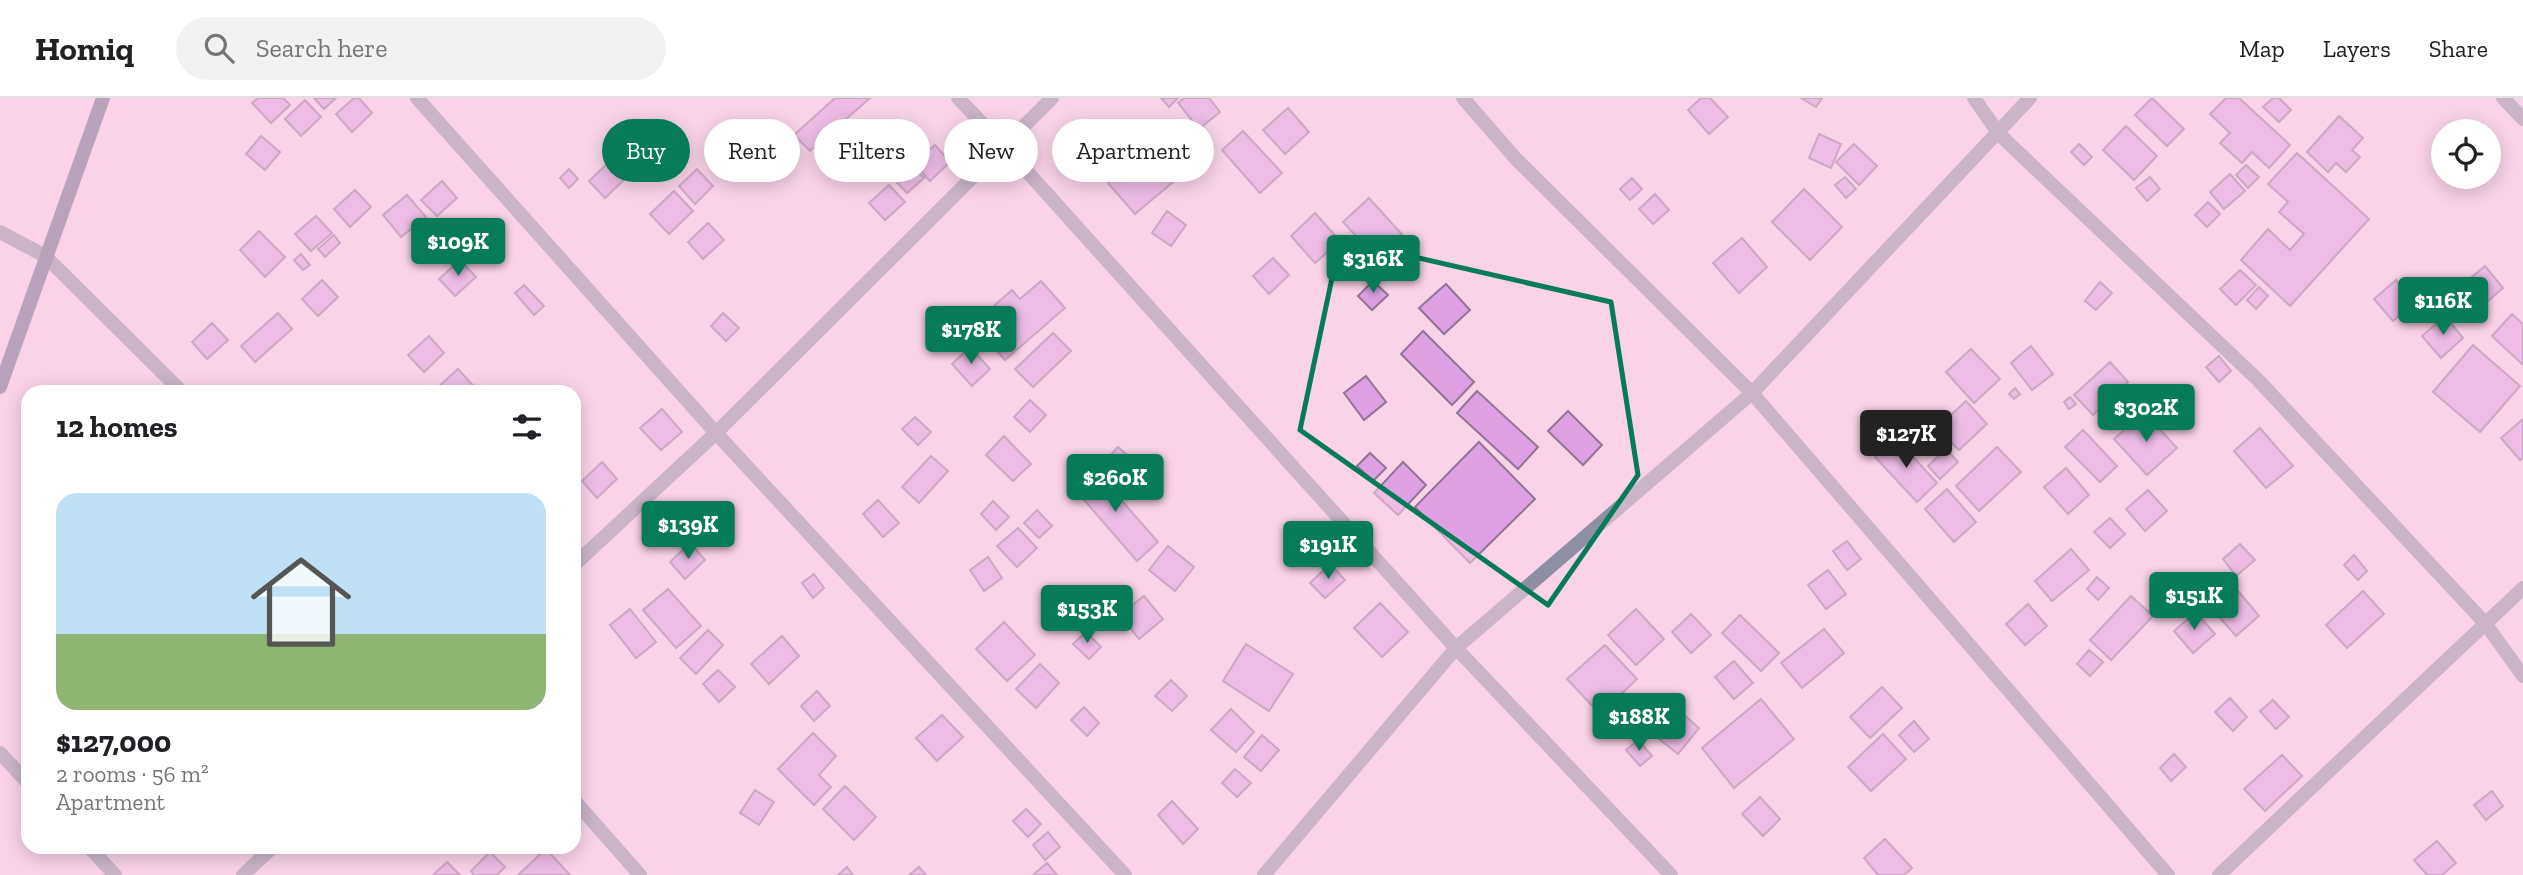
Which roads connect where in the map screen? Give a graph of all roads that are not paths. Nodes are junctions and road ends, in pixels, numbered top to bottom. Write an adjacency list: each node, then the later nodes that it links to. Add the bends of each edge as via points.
1 (103, 98): 16 (main road)
2 (417, 98): 20 (street)
3 (957, 98): 9 (street)
4 (1052, 98): 10 (street)
5 (1463, 98): 19 (street, via 1516,159)
6 (1974, 98): 12 (street)
7 (2030, 98): 12 (street)
8 (2503, 98): 11 (street)
9 (978, 119)
10 (1031, 119)
11 (2523, 119)
12 (1999, 134): 19 (street); 23 (street, via 2258,380)
13 (968, 182): 20 (street)
14 (1036, 182): 24 (street)
15 (0, 232): 16 (street)
16 (46, 256): 17 (street); 18 (main road)
17 (175, 385)
18 (0, 387)
19 (1752, 393): 24 (street); 37 (street)
20 (716, 433): 21 (street); 34 (street)
21 (581, 558)
22 (2523, 588): 23 (street)
23 (2485, 623): 25 (street); 38 (street)
24 (1455, 649): 35 (street); 36 (street)
25 (2523, 676)
26 (0, 753): 27 (street)
27 (21, 776)
28 (581, 808): 33 (street)
29 (96, 854): 31 (street)
30 (266, 854): 32 (street)
31 (115, 875)
32 (243, 875)
33 (640, 875)
34 (1125, 875)
35 (1264, 875)
36 (1671, 875)
37 (2168, 875)
38 (2219, 875)

